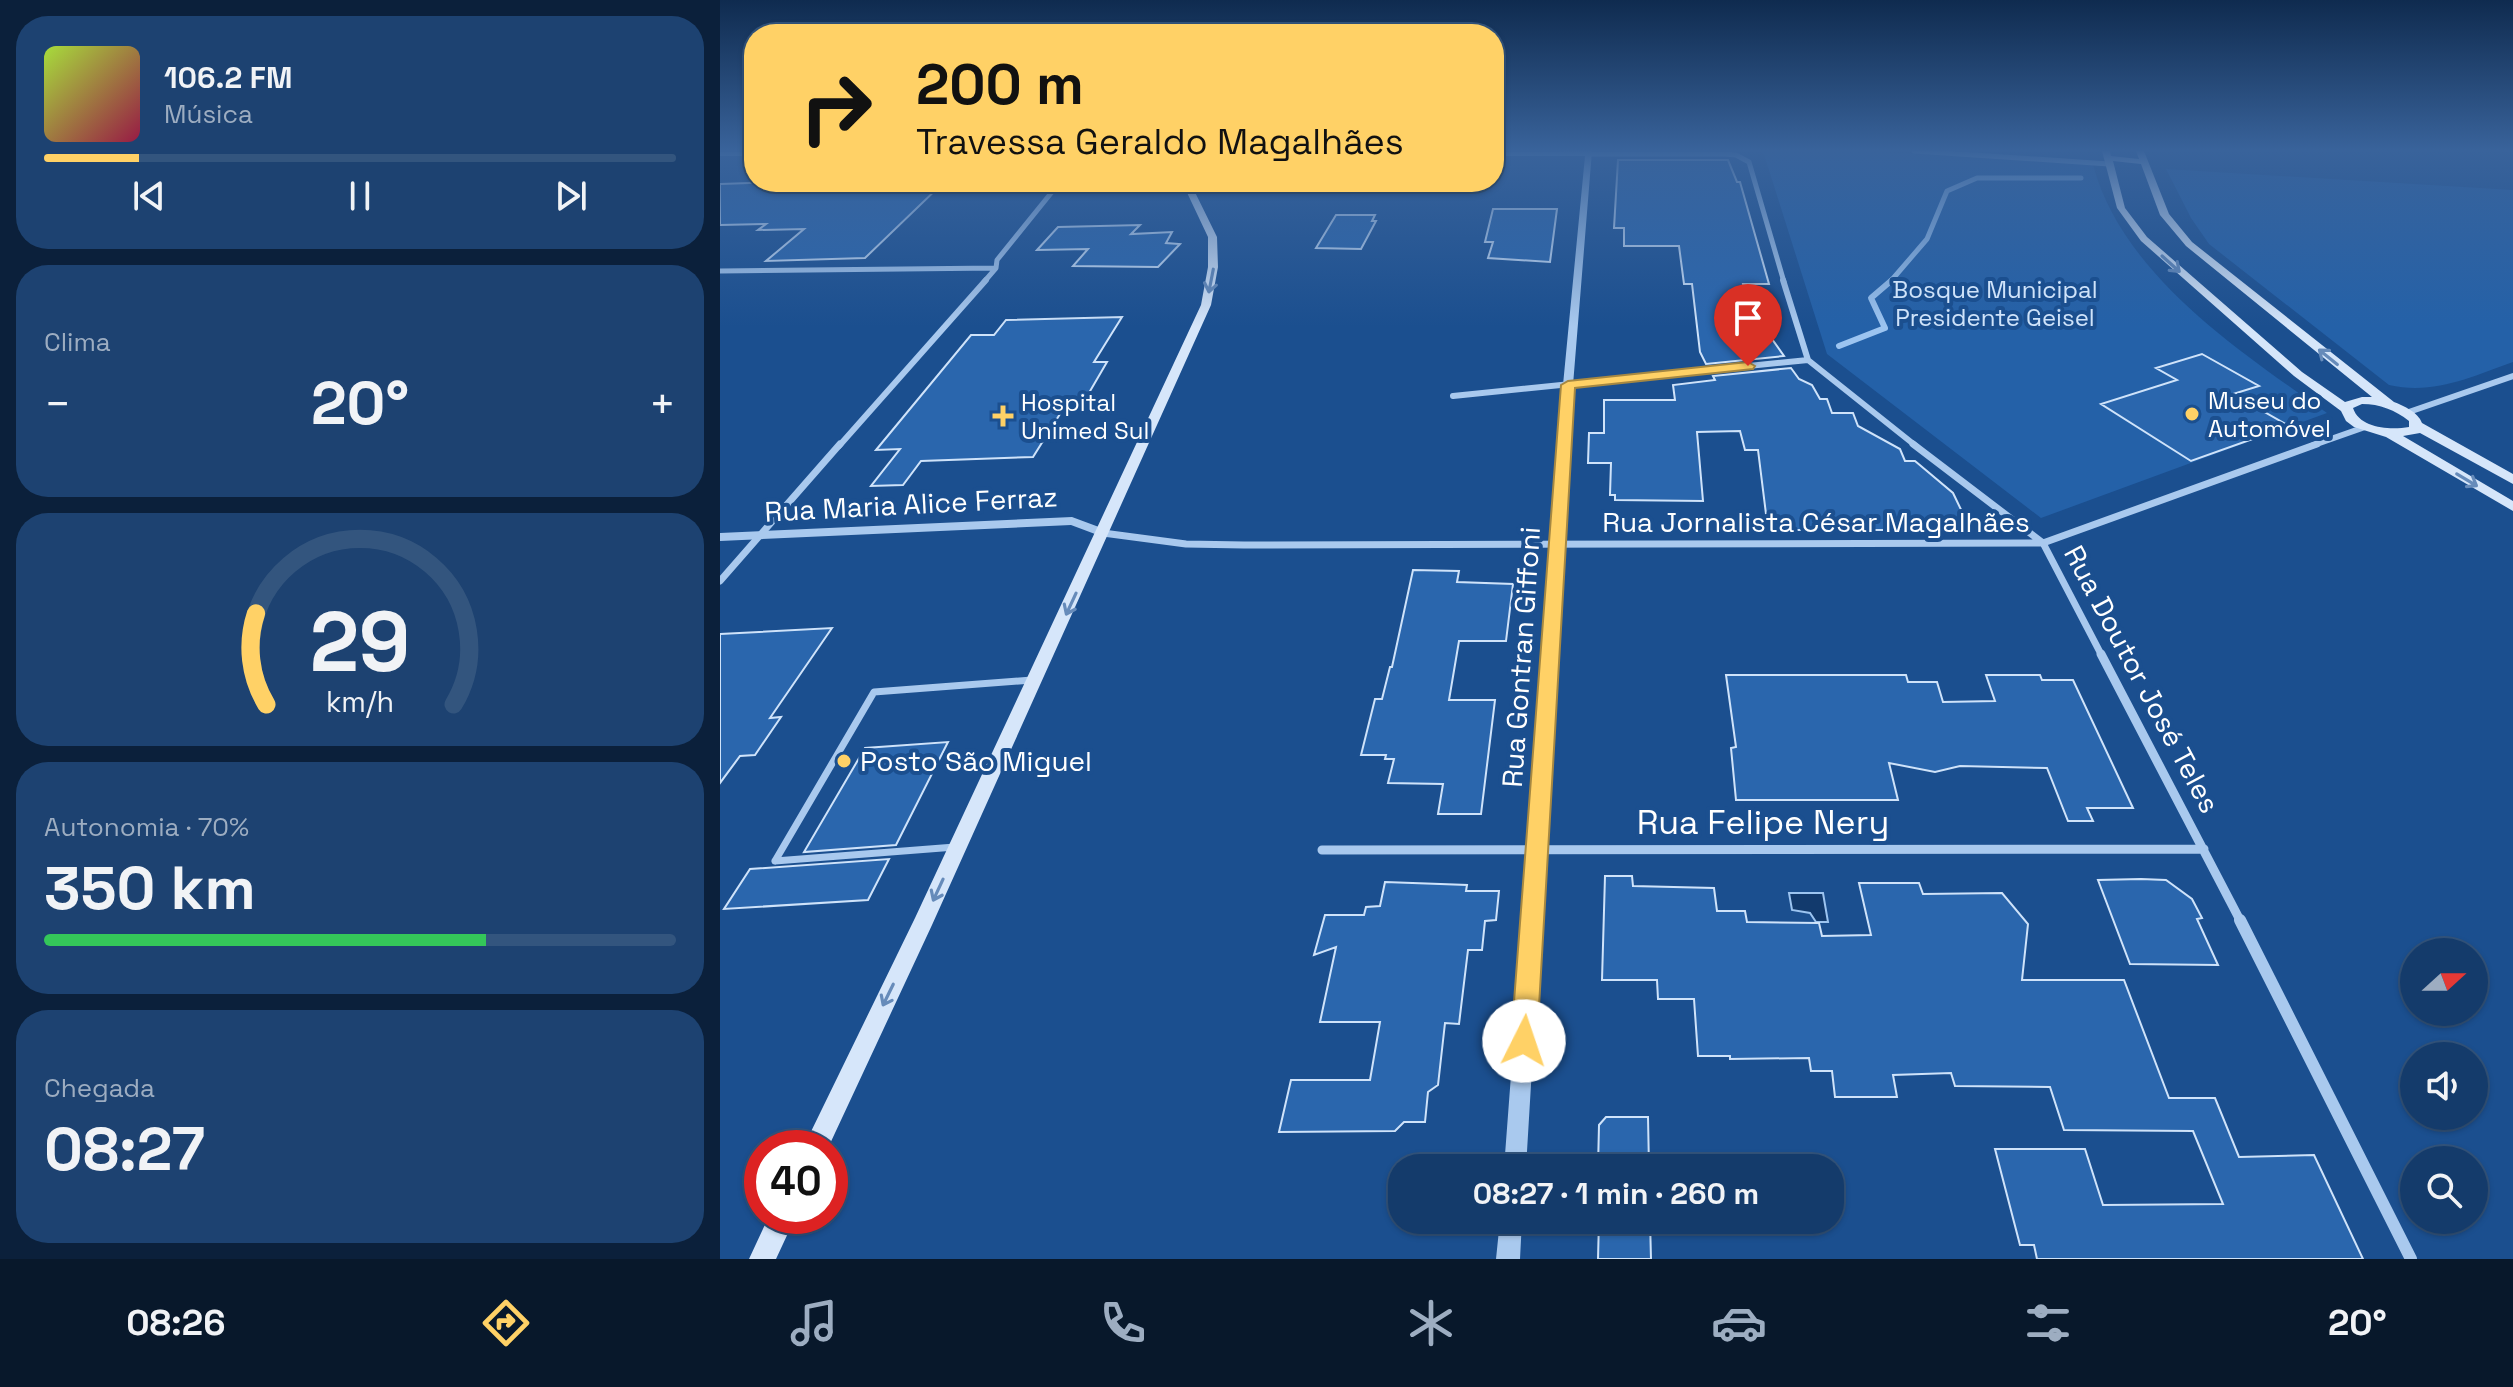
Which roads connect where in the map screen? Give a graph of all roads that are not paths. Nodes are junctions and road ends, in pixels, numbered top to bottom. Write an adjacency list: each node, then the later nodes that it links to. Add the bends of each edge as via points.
1 (1038, 210): 7 (street)
2 (1199, 210): 21 (main road, one-way to 21, via 1210,228 1214,269 1206,305)
3 (1583, 210): 11 (street, Rua Gontran Giffoni)
4 (1764, 210): 9 (street)
5 (2122, 210): 14 (main road, one-way to 14, via 2144,239 2298,374)
6 (2163, 210): 13 (main road, one-way to 6, via 2189,244)
7 (996, 268): 8 (street); 22 (street)
8 (720, 271)
9 (1808, 360): 11 (street); 24 (street, Rua Doutor José Teles)
10 (2513, 376): 15 (street)
11 (1568, 385): 12 (street); 25 (street, Rua Gontran Giffoni)
12 (1453, 396)
13 (2390, 405): 14 (main road, via 2360,401); 15 (main road)
14 (2346, 409): 17 (main road)
15 (2406, 413): 16 (main road)
16 (2417, 426): 18 (main road, via 2410,433); 19 (main road)
17 (2365, 427): 18 (main road); 24 (street, Rua Jornalista César Magalhães)
18 (2391, 434): 20 (main road, one-way to 20)
19 (2513, 480)
20 (2513, 507)
21 (1103, 533): 22 (street, Rua Maria Alice Ferraz, via 1072,521); 25 (street, Rua Jornalista César Magalhães, via 1186,544); 27 (main road, one-way to 27)
22 (761, 535): 23 (street, Rua Maria Alice Ferraz); 26 (street)
23 (720, 537)
24 (2043, 543): 25 (street, Rua Jornalista César Magalhães); 29 (street, Rua Doutor José Teles)
25 (1559, 546): 31 (street, Rua Gontran Giffoni)
26 (720, 581)
27 (1035, 680): 28 (main road); 28 (lane, via 874,692 775,861)
28 (958, 846): 32 (main road, one-way to 32)
29 (2204, 849): 31 (street, Rua Felipe Nery); 38 (street, Rua Doutor José Teles)
30 (1322, 850): 31 (street, Rua Felipe Nery)
31 (1537, 851): 33 (street, Rua Gontran Giffoni)
32 (824, 1130)
33 (1516, 1154)
34 (774, 1234): 36 (main road)
35 (1510, 1234): 37 (street)
36 (762, 1259)
37 (1508, 1259)
38 (2411, 1259)

